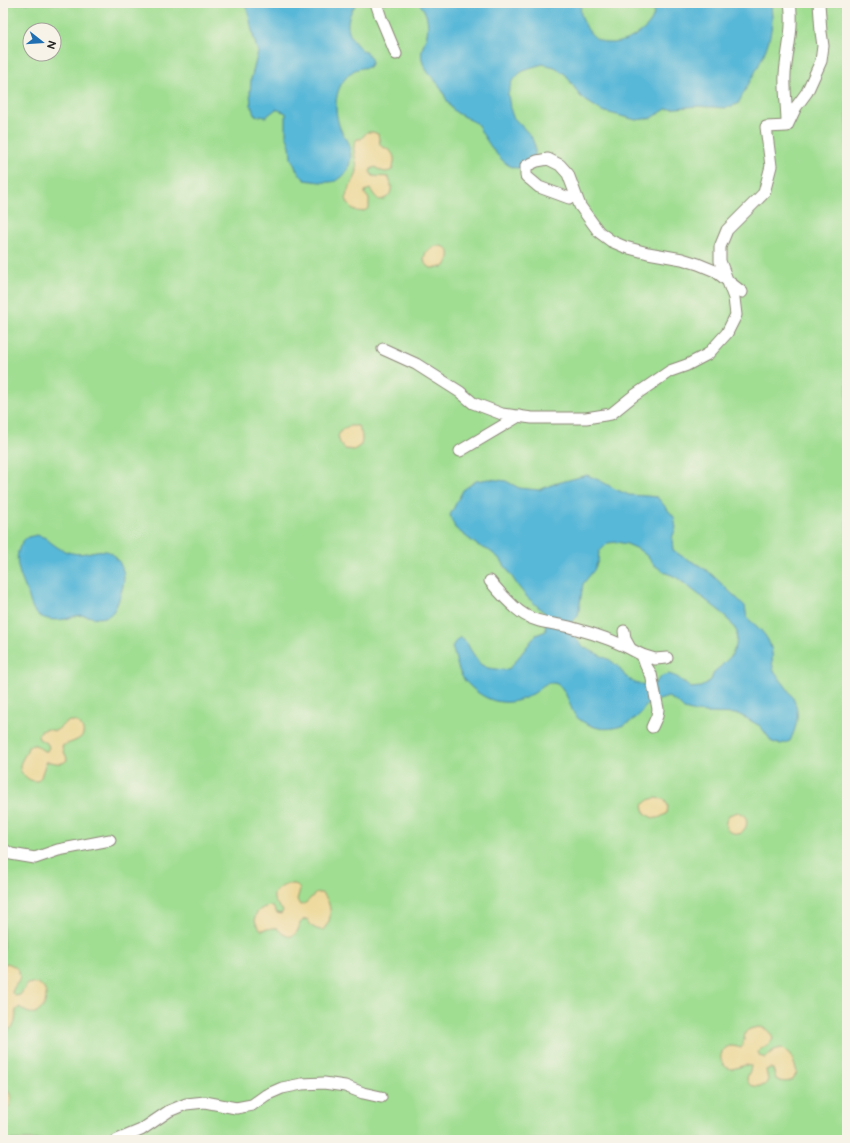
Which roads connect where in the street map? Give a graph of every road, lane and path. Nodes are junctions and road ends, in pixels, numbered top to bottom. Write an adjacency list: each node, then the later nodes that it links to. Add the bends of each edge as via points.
1 (376, 3): 4 (lane)
2 (790, 3): 5 (lane, via 790,40 785,74)
3 (819, 3): 5 (lane, via 823,46 821,61)
4 (396, 54)
5 (787, 126): 7 (lane, via 766,127 771,166 764,193 727,230 720,247 720,261)
6 (569, 198): 7 (lane, via 539,187 526,176 526,166 537,160 548,159 560,165 568,174 580,206 599,232 612,241 625,247 682,259 715,271)
7 (726, 279): 8 (lane); 10 (lane, via 734,298 736,315 727,333 708,354 670,371 611,414 586,418)
8 (742, 292)
9 (383, 349): 10 (lane, via 416,364 473,403 502,414)
10 (519, 416): 11 (lane)
11 (460, 451)
12 (490, 582): 14 (lane, via 526,616 574,628)
13 (624, 631): 14 (lane)
14 (630, 648): 15 (lane)
15 (642, 655): 16 (lane, via 655,659); 17 (lane, via 651,674 658,709)
16 (667, 658)
17 (652, 727)
18 (110, 840): 19 (lane, via 58,850 34,858 11,854)
19 (3, 849)
20 (381, 1097): 21 (lane, via 345,1086 324,1083 302,1084 282,1088 252,1105 236,1108 204,1102 186,1104 169,1111 141,1130)
21 (116, 1140)

